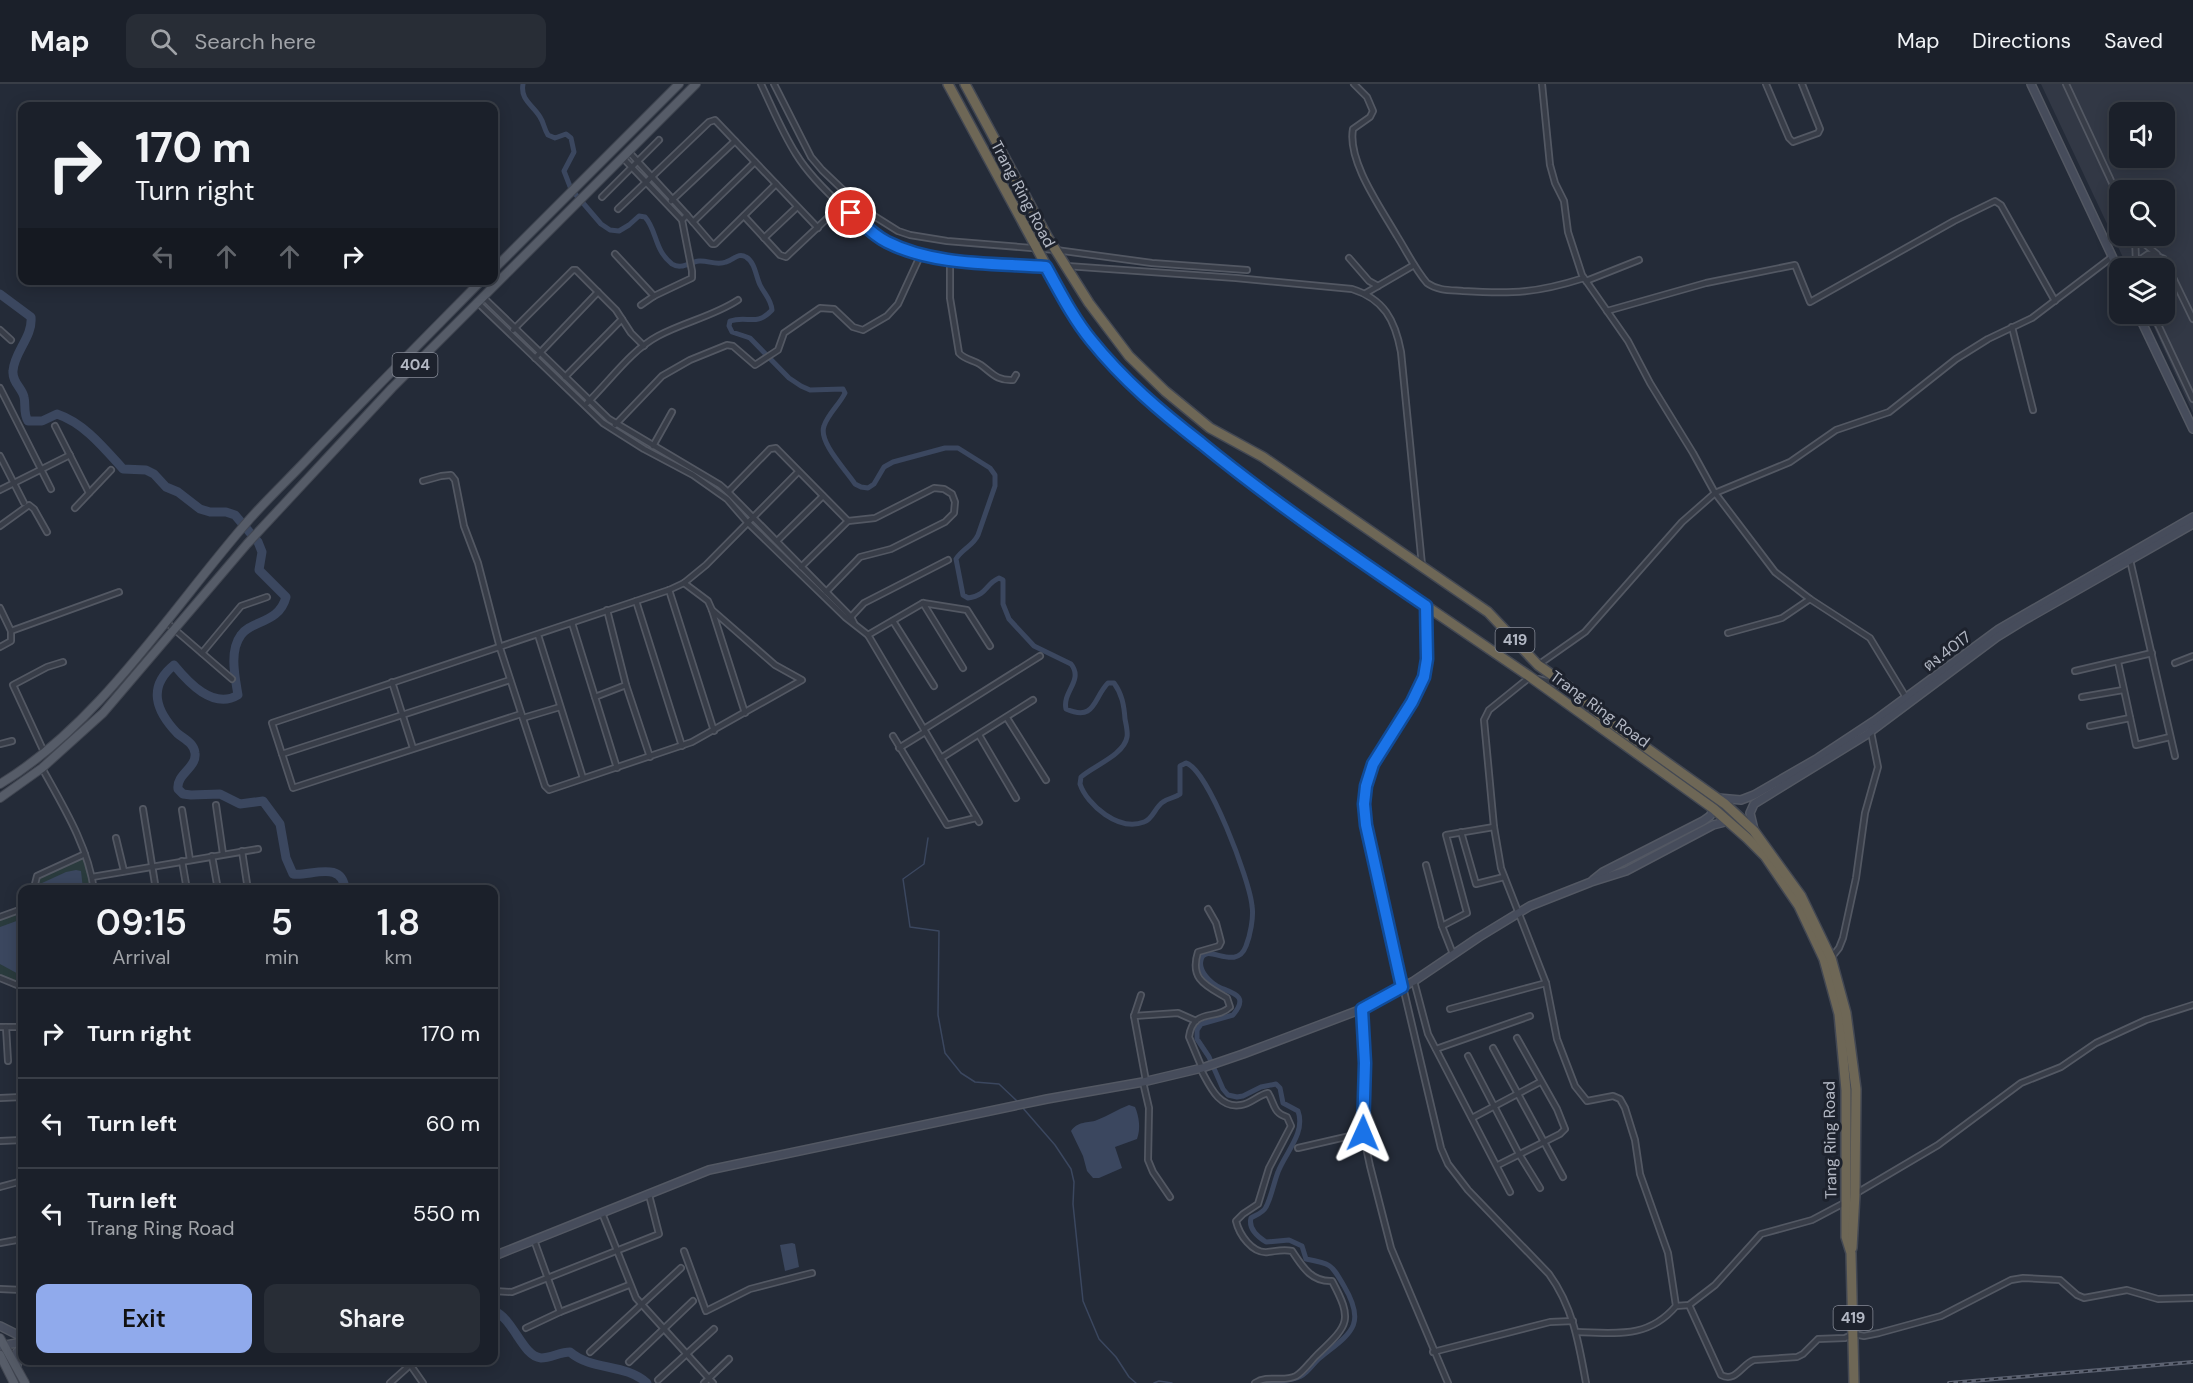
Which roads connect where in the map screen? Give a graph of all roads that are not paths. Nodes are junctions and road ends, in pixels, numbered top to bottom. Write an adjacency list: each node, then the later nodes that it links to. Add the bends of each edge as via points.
1 (679, 84): 46 (main road)
2 (696, 84): 15 (main road, 404)
3 (761, 84): 39 (street, via 792,148 809,171 884,241)
4 (774, 84): 36 (street, via 811,157 843,191 884,224 925,238)
5 (948, 84): 36 (highway, Trang Ring Road / 419)
6 (965, 84): 37 (highway, Trang Ring Road / 419)
7 (1354, 84): 47 (street, via 1367,97 1373,111 1353,129 1358,163)
8 (1542, 84): 51 (street, via 1550,165)
9 (1766, 84): 10 (street, via 1793,142 1820,129)
10 (1802, 84)
11 (2031, 84): 41 (street)
12 (2066, 84): 20 (street)
13 (659, 140): 16 (street)
14 (735, 141): 17 (street); 19 (street, via 712,120); 24 (street)
15 (626, 155): 16 (street); 18 (street); 52 (main road, 404)
16 (637, 162): 18 (street); 19 (street)
17 (755, 162): 22 (street); 32 (street)
18 (632, 167): 21 (street); 23 (street)
19 (652, 177): 21 (street); 24 (street)
20 (2111, 180)
21 (646, 182): 25 (street); 27 (street)
22 (776, 184): 26 (street); 30 (street)
23 (602, 196)
24 (673, 200): 25 (street); 29 (street)
25 (667, 205): 31 (street)
26 (797, 207): 33 (street); 34 (street)
27 (618, 210)
28 (835, 211): 33 (street)
29 (687, 215): 31 (street); 32 (street)
30 (744, 216): 32 (street, via 715,244); 34 (street)
31 (682, 220): 58 (street, via 693,275 689,281)
32 (693, 222)
33 (818, 228): 34 (street, via 786,257)
34 (765, 238)
35 (2147, 246): 40 (street)
36 (1036, 249): 37 (street); 49 (highway, Trang Ring Road / 419)
37 (1056, 250): 48 (highway, Trang Ring Road / 419); 50 (street, via 1152,264)
38 (615, 254): 58 (street)
39 (921, 254): 44 (street); 87 (street, via 897,304 887,316 863,330 853,327 834,309 820,308 784,333 777,350 759,364 727,345 690,360 662,376)
40 (2159, 255): 43 (street); 64 (street, via 2167,263)
41 (2112, 257): 61 (street)
42 (1349, 258): 55 (street)
43 (2141, 258)
44 (950, 259): 49 (street); 76 (street, via 950,298 959,352 994,377 1012,380)
45 (1639, 260): 51 (street)
46 (498, 265)
47 (1414, 265): 51 (street, via 1427,283 1439,289 1516,293); 55 (street)
48 (1066, 266): 57 (street, via 1247,279); 117 (highway, Trang Ring Road / 419, via 1129,356 1165,391 1210,428 1263,457)
49 (1046, 267): 127 (highway, Trang Ring Road / 419, via 1090,339 1145,398 1300,520)
50 (1247, 270)
51 (1585, 279): 63 (street)
52 (498, 281)
53 (477, 285): 133 (main road, 404, via 248,522)
54 (494, 285): 59 (main road, 404)
55 (1378, 286): 57 (street)
56 (598, 292): 65 (street); 69 (street, via 573,270); 74 (street)
57 (1366, 293): 117 (street, via 1391,318 1398,335)
58 (654, 296): 62 (street)
59 (480, 299): 69 (street); 71 (street); 135 (main road, 404, via 392,388)
60 (738, 300): 73 (street)
61 (2055, 300): 63 (street, via 2001,205 1995,201 1810,302 1795,265 1706,283); 68 (street, via 2032,318)
62 (641, 305)
63 (1608, 312): 103 (street)
64 (2193, 318)
65 (622, 319): 73 (street); 77 (street)
66 (2143, 324): 90 (street)
67 (2158, 324): 80 (street)
68 (2012, 327): 85 (street); 103 (street, via 1956,359 1889,412 1836,430 1790,462)
69 (515, 328): 71 (street); 74 (street)
70 (0, 330): 72 (street)
71 (510, 333): 75 (street)
72 (11, 340)
73 (644, 345): 81 (street)
74 (540, 352): 75 (street); 77 (street)
75 (535, 358): 78 (street)
76 (1016, 375)
77 (565, 376): 78 (street); 81 (street)
78 (560, 382): 84 (street)
79 (0, 388): 82 (street)
80 (2193, 399)
81 (589, 401): 84 (street); 87 (street)
82 (7, 403): 83 (street); 94 (street)
83 (0, 406)
84 (584, 406): 89 (street)
85 (2033, 410)
86 (672, 412): 91 (street)
87 (616, 424): 89 (street); 91 (street)
88 (55, 426): 92 (street)
89 (612, 429): 109 (street, via 711,487)
90 (2193, 429)
91 (653, 446): 101 (street)
92 (70, 455): 94 (street); 102 (street)
93 (0, 456): 98 (street)
94 (42, 469): 98 (street); 99 (street)
95 (111, 470): 102 (street)
96 (798, 472): 101 (street, via 773,448); 104 (street); 107 (street)
97 (423, 481): 142 (street, via 441,476 454,480)
98 (14, 483): 100 (street); 105 (street)
99 (51, 489)
100 (0, 490)
101 (729, 492): 107 (street)
102 (89, 493): 106 (street)
103 (1715, 494): 124 (street, via 1775,572); 150 (street, via 1682,522 1586,632)
104 (823, 496): 110 (street); 114 (street)
105 (24, 503)
106 (75, 508)
107 (752, 517): 109 (street); 114 (street)
108 (2193, 517): 115 (street)
109 (747, 522): 119 (street); 131 (street)
110 (848, 522): 118 (street); 122 (street, via 874,518 934,488 944,489 955,502 954,513 945,522 891,549 860,557)
111 (2193, 524): 115 (street, ตง.4017)
112 (0, 526): 113 (street, via 29,505)
113 (47, 532)
114 (777, 542): 118 (street)
115 (2129, 559): 144 (street); 164 (street, ตง.4017, via 2006,632)
116 (948, 560): 131 (street, via 864,603)
117 (1422, 565): 150 (highway, Trang Ring Road / 419, via 1488,612)
118 (801, 567): 122 (street)
119 (684, 583): 120 (street); 130 (street)
120 (669, 590): 125 (street); 173 (street)
121 (119, 592): 136 (street)
122 (826, 592): 131 (street)
123 (267, 597): 143 (street, via 241,606)
124 (1810, 599): 137 (street, via 1782,618); 164 (street, via 1870,638)
125 (636, 601): 129 (street); 180 (street)
126 (923, 603): 132 (street); 140 (street, via 967,610); 151 (street)
127 (1426, 606): 153 (highway, Trang Ring Road / 419); 235 (street, via 1424,677 1373,764 1364,804)
128 (0, 608): 136 (street)
129 (608, 610): 134 (street); 157 (street)
130 (712, 610): 166 (street); 166 (street, via 775,664 802,680)
131 (850, 618): 139 (street)
132 (893, 621): 139 (street); 158 (street)
133 (166, 622): 135 (street); 183 (main road, 404, via 95,704)
134 (572, 623): 138 (street); 161 (street)
135 (174, 629): 143 (street); 188 (main road, 404, via 103,712)
136 (11, 631): 141 (street, via 11,641)
137 (1728, 633)
138 (538, 635): 142 (street); 165 (street)
139 (868, 636): 172 (street)
140 (990, 646)
141 (0, 647)
142 (500, 648): 155 (street); 156 (street)
143 (202, 653): 154 (street)
144 (2152, 653): 148 (street); 177 (street)
145 (1040, 656): 172 (street)
146 (2193, 656): 149 (street)
147 (63, 662): 183 (street, via 13,685)
148 (2118, 662): 152 (street); 160 (street)
149 (2175, 663)
150 (1538, 665): 159 (highway, Trang Ring Road / 419)
151 (963, 668)
152 (2075, 671)
153 (1528, 676): 159 (street); 198 (highway, Trang Ring Road / 419); 201 (street, via 1489,710 1484,720)
154 (232, 680)
155 (510, 680): 167 (street); 168 (street)
156 (392, 681): 167 (street); 184 (street, via 272,721)
157 (626, 685): 161 (street); 186 (street)
158 (934, 686)
159 (1569, 687): 195 (highway, Trang Ring Road / 419, via 1599,714)
160 (2123, 690): 162 (street); 170 (street)
161 (595, 697): 189 (street)
162 (2082, 697)
163 (1033, 700): 169 (street)
164 (1908, 701): 174 (street, ตง.4017); 195 (street, via 1754,795 1737,801)
165 (560, 707): 168 (street); 190 (street)
166 (745, 713): 173 (street)
167 (403, 716): 181 (street); 184 (street)
168 (522, 716): 181 (street); 190 (street, via 545,786 549,790)
169 (1007, 718): 175 (street); 191 (street)
170 (2130, 718): 171 (street); 177 (street, via 2136,745)
171 (2090, 726)
172 (925, 730): 182 (street); 187 (street)
173 (714, 731): 180 (street)
174 (1871, 732): 202 (street, ตง.4017, via 1754,804 1750,813); 230 (street, via 1878,767 1865,813 1843,938)
175 (979, 735): 187 (street); 194 (street)
176 (893, 736): 182 (street)
177 (2170, 737): 185 (street)
178 (12, 741): 179 (street)
179 (0, 744)
180 (682, 746): 186 (street)
181 (413, 748): 184 (street, via 293,788)
182 (899, 748): 187 (street, via 947,825 977,820)
183 (44, 752): 192 (main road, 404)
184 (282, 754)
185 (2175, 756)
186 (650, 757): 189 (street)
187 (941, 758)
188 (42, 768): 193 (main road, 404); 207 (street)
189 (617, 768): 190 (street)
190 (583, 778)
191 (1046, 780)
192 (0, 784)
193 (0, 798)
194 (1016, 798)
195 (1718, 798): 202 (highway, Trang Ring Road / 419)
196 (216, 805): 208 (street)
197 (143, 809): 213 (street)
198 (1714, 809): 200 (highway, Trang Ring Road / 419); 217 (street, via 1703,821 1603,872)
199 (182, 810): 210 (street)
200 (1729, 821): 217 (street, via 1713,825 1626,871); 272 (highway, Trang Ring Road / 419, via 1765,856 1799,906 1824,959 1839,1014 1846,1090)
201 (1494, 827): 203 (street); 216 (street)
202 (1754, 831): 230 (highway, Trang Ring Road / 419, via 1802,896)
203 (1461, 832): 216 (street, via 1476,884); 228 (street, via 1446,835 1467,913)
204 (116, 838): 214 (street)
205 (258, 849): 206 (street)
206 (242, 851): 208 (street); 223 (street)
207 (85, 854): 215 (street); 218 (street, via 37,876)
208 (223, 854): 209 (street)
209 (212, 856): 210 (street); 222 (street)
210 (190, 860): 211 (street)
211 (182, 861): 213 (street); 221 (street)
212 (1426, 865): 228 (street)
213 (152, 866): 214 (street); 220 (street)
214 (124, 871): 215 (street)
215 (92, 877): 219 (street)
216 (1504, 877): 226 (street)
217 (1591, 882): 226 (street)
218 (35, 885)
219 (93, 885)
220 (155, 885)
221 (186, 885)
222 (217, 885)
223 (247, 885)
224 (1208, 909): 242 (street, via 1221,942 1198,952 1195,969 1204,984 1227,998 1230,1007 1200,1016)
225 (18, 910): 227 (street)
226 (1517, 914): 229 (street); 233 (street)
227 (0, 917)
228 (1442, 926): 229 (street)
229 (1453, 954): 232 (street)
230 (1831, 958): 269 (highway, Trang Ring Road / 419, via 1846,1013 1856,1089)
231 (0, 978): 234 (street)
232 (1414, 981): 235 (street); 246 (street)
233 (1546, 983): 239 (street); 292 (street, via 1557,1039 1575,1086 1587,1101 1613,1096 1625,1108 1640,1174 1668,1253)
234 (18, 985)
235 (1402, 987): 238 (street); 294 (street, via 1448,1164 1467,1190 1549,1274 1560,1289)
236 (1141, 995): 240 (street)
237 (2193, 1005): 269 (street, via 2146,1020 2096,1043 2061,1067 2021,1083 1938,1145)
238 (1362, 1009): 249 (street); 257 (street)
239 (1450, 1009)
240 (1134, 1016): 242 (street, via 1178,1013); 250 (street)
241 (1530, 1016): 246 (street)
242 (1196, 1021): 249 (street, via 1189,1037)
243 (3, 1027): 248 (street)
244 (1517, 1038): 251 (street)
245 (1492, 1048): 252 (street)
246 (1436, 1049): 256 (street)
247 (1468, 1056): 255 (street)
248 (8, 1061)
249 (1202, 1068): 250 (street); 322 (street, via 1212,1092 1224,1102 1241,1105 1268,1093 1273,1108 1287,1117 1291,1126 1269,1168 1258,1204 1236,1221 1238,1228 1256,1249 1266,1253 1292,1251 1307,1274 1332,1281 1347,1317 1342,1330 1298,1376)
250 (1145, 1082): 270 (street, via 709,1170); 271 (street, via 1148,1160)
251 (1540, 1082): 252 (street); 260 (street, via 1565,1129)
252 (1518, 1094): 255 (street); 260 (street)
253 (18, 1097): 254 (street)
254 (0, 1098)
255 (1494, 1106): 256 (street); 262 (street)
256 (1472, 1118): 263 (street)
257 (1363, 1133): 261 (street); 306 (street, via 1391,1248)
258 (18, 1140): 259 (street)
259 (0, 1142)
260 (1544, 1143): 262 (street); 264 (street)
261 (1298, 1148)
262 (1519, 1154): 263 (street); 267 (street)
263 (1498, 1165): 268 (street)
264 (1563, 1177)
265 (18, 1182): 266 (street)
266 (0, 1187)
267 (1540, 1188)
268 (1510, 1192)
269 (1855, 1194): 279 (highway, Trang Ring Road / 419)
270 (649, 1195): 273 (street); 277 (street, via 659,1234)
271 (1170, 1197)
272 (1846, 1202): 279 (highway, Trang Ring Road / 419, via 1846,1237); 291 (street, via 1812,1220 1761,1234 1714,1285)
273 (603, 1213): 275 (street); 277 (street)
274 (18, 1240): 276 (street)
275 (534, 1240): 280 (street); 283 (street)
276 (0, 1243)
277 (617, 1251): 283 (street); 284 (street)
278 (684, 1251): 282 (street, via 706,1311 750,1289)
279 (1851, 1253): 300 (highway, Trang Ring Road / 419)
280 (498, 1254)
281 (681, 1268): 290 (street)
282 (812, 1273)
283 (548, 1279): 287 (street, via 512,1292); 293 (street)
284 (630, 1285): 290 (street); 293 (street)
285 (0, 1289): 286 (street)
286 (18, 1290)
287 (498, 1291)
288 (2193, 1298): 300 (street, via 2158,1299 2127,1290 2084,1298 2060,1280 2023,1278 2000,1284 1941,1316 1879,1333)
289 (693, 1301): 297 (street)
290 (642, 1304): 297 (street); 305 (street)
291 (1689, 1305): 292 (street); 300 (street, via 1725,1378 1735,1377 1754,1360 1797,1357 1818,1339)
292 (1676, 1306): 299 (street, via 1648,1329 1634,1333)
293 (560, 1312): 296 (street)
294 (1573, 1322): 299 (street); 306 (street, via 1550,1322)
295 (0, 1326): 301 (street)
296 (526, 1328)
297 (665, 1329): 307 (street); 311 (street)
298 (714, 1329): 307 (street)
299 (1577, 1332): 324 (street)
300 (1854, 1334): 325 (highway, Trang Ring Road / 419)
301 (18, 1337)
302 (18, 1340): 303 (street)
303 (1, 1343): 314 (main road)
304 (18, 1351): 314 (street, via 15,1358)
305 (590, 1352)
306 (1433, 1352): 323 (street)
307 (688, 1354): 315 (street); 316 (street)
308 (0, 1356): 317 (main road)
309 (729, 1359): 316 (street)
310 (0, 1362): 317 (street)
311 (628, 1362)
312 (407, 1365): 319 (street)
313 (410, 1365): 320 (street)
314 (19, 1372): 318 (main road)
315 (658, 1380)
316 (711, 1381): 321 (street)
317 (14, 1382)
318 (25, 1383)
319 (390, 1383)
320 (423, 1383)
321 (704, 1383)
322 (1255, 1383)
323 (1448, 1383)
324 (1586, 1383)
325 (1854, 1383)

